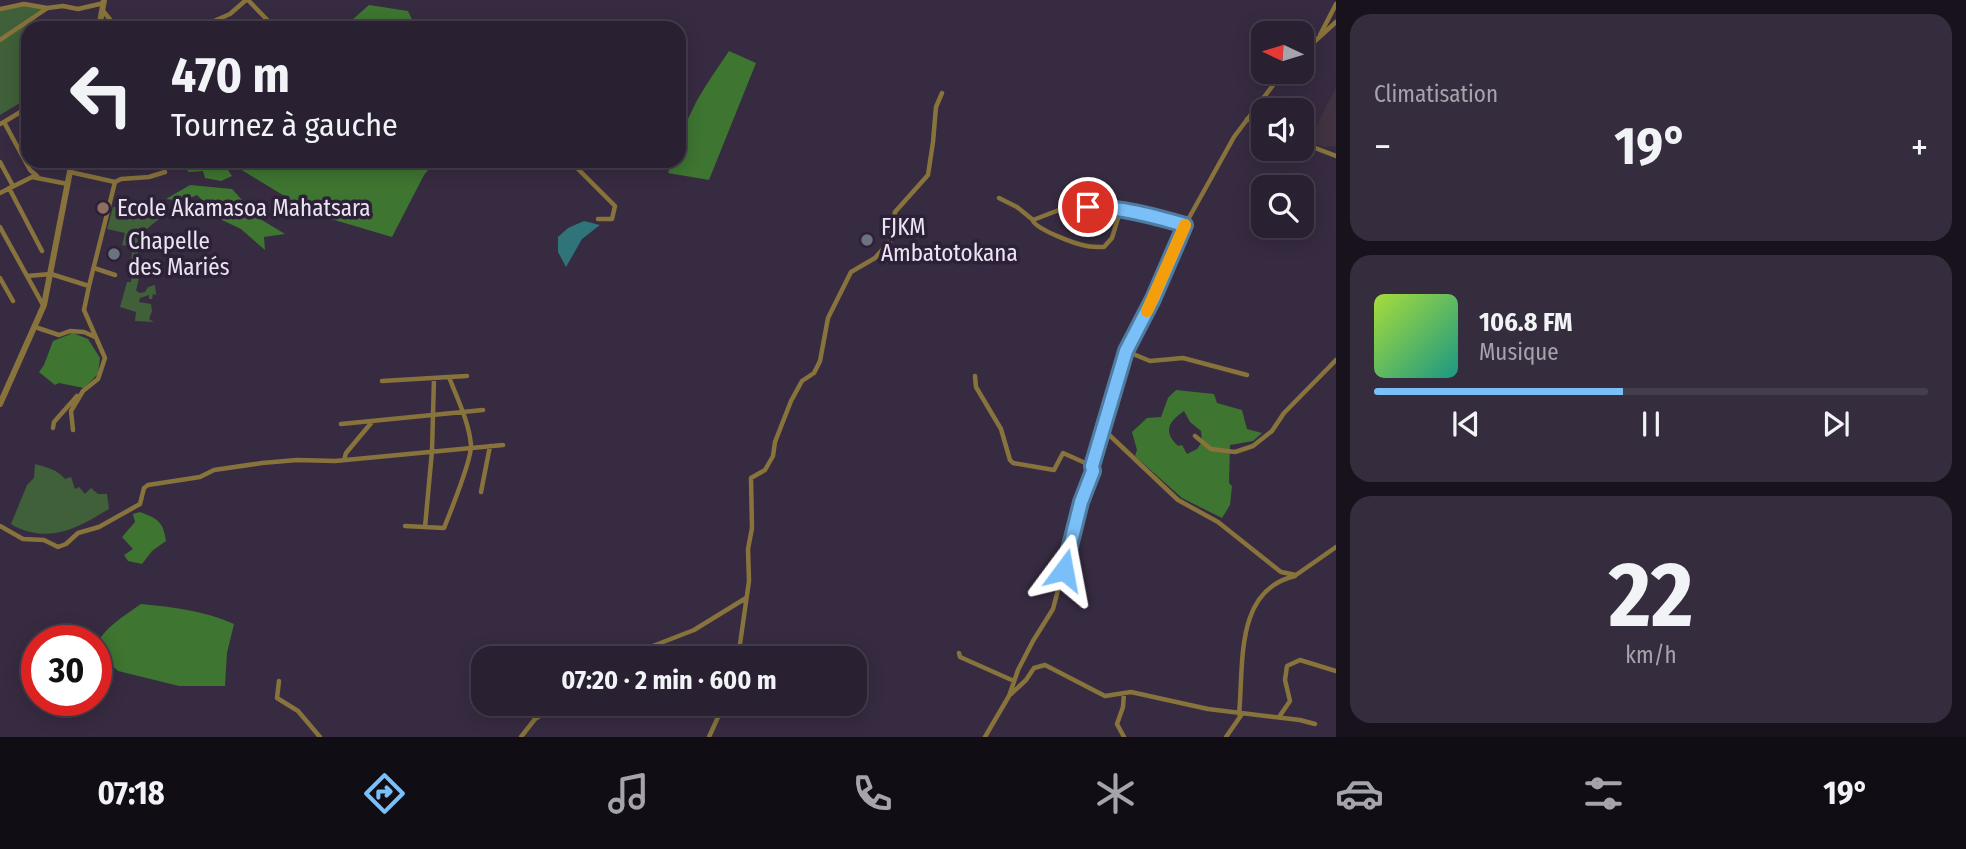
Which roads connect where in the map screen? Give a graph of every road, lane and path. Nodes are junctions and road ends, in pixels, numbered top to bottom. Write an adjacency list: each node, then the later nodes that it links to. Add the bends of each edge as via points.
1 (247, 0): 8 (street); 9 (street)
2 (103, 4): 4 (street); 7 (street)
3 (1336, 4): 12 (street)
4 (47, 8): 5 (street, via 24,4); 6 (street)
5 (0, 9)
6 (28, 21)
7 (113, 21)
8 (214, 21)
9 (268, 21)
10 (1336, 22): 12 (street)
11 (21, 26): 13 (street)
12 (1318, 38): 14 (street)
13 (0, 40)
14 (1314, 42)
15 (1274, 84): 18 (street)
16 (942, 93): 83 (street, via 936,107 928,175 895,212 890,241 875,258 851,272 828,318 820,361 792,401 765,470 751,478)
17 (21, 112): 20 (street)
18 (1247, 119): 19 (street); 39 (street)
19 (1251, 121)
20 (2, 123): 22 (street)
21 (1314, 148): 23 (street)
22 (21, 155)
23 (1336, 156)
24 (0, 162): 33 (street)
25 (29, 168): 30 (street)
26 (71, 168): 28 (street)
27 (577, 168): 37 (street, via 615,206 612,219)
28 (70, 172): 31 (street); 32 (street)
29 (165, 172): 31 (street)
30 (38, 177): 32 (street); 33 (street)
31 (115, 182): 42 (street)
32 (68, 184): 43 (street)
33 (11, 187): 34 (street); 41 (street)
34 (0, 193)
35 (999, 198): 38 (street)
36 (1118, 218): 38 (street, via 1104,247 1068,241 1036,227)
37 (598, 219)
38 (1032, 220): 39 (street, via 1059,210 1075,214 1088,207 1107,207)
39 (1185, 225): 52 (street)
40 (0, 227): 45 (street)
41 (43, 251)
42 (94, 268): 44 (street); 47 (street)
43 (51, 274): 45 (street); 47 (street); 49 (street)
44 (115, 275)
45 (27, 276): 49 (street)
46 (0, 278): 48 (street)
47 (89, 286): 51 (street, via 84,310)
48 (13, 301)
49 (44, 305): 50 (street)
50 (35, 327): 51 (street, via 59,335 85,332); 61 (street)
51 (96, 338): 60 (street, via 105,358 98,379)
52 (1126, 351): 54 (street, via 1150,361 1183,359); 69 (street)
53 (1336, 360): 70 (street, via 1253,446 1235,452 1211,449)
54 (1247, 375)
55 (467, 376): 57 (street)
56 (975, 376): 76 (street, via 976,387 1001,429 1010,460 1019,466 1054,470 1063,453)
57 (449, 377): 58 (street); 63 (street)
58 (433, 378): 59 (street); 64 (street)
59 (382, 381)
60 (83, 391): 67 (street); 68 (street, via 71,411)
61 (0, 404)
62 (483, 410): 63 (street)
63 (462, 412): 64 (street); 73 (street)
64 (433, 416): 65 (street); 74 (street)
65 (373, 421): 66 (street); 75 (street)
66 (341, 424)
67 (53, 428)
68 (73, 430)
69 (1104, 430): 76 (street); 82 (street, via 1178,500 1218,522 1281,572)
70 (1195, 436)
71 (503, 445): 72 (street)
72 (490, 446): 73 (street); 77 (street)
73 (472, 447): 74 (street); 80 (street, via 444,528)
74 (432, 451): 75 (street); 80 (street)
75 (344, 460): 78 (street, via 297,460 214,470 200,477 148,485 140,504 58,547 44,540 23,539)
76 (1092, 466): 89 (street, via 1053,609)
77 (481, 492)
78 (0, 526)
79 (405, 526): 80 (street)
80 (425, 527)
81 (1336, 547): 82 (street)
82 (1296, 575): 92 (street, via 1280,579 1266,591 1246,622)
83 (746, 598): 84 (street, via 694,630); 85 (street)
84 (653, 646)
85 (740, 646)
86 (959, 653): 89 (street)
87 (1336, 671): 95 (street, via 1300,660 1287,666 1290,701)
88 (279, 681): 97 (street, via 276,698 298,711)
89 (1014, 681): 91 (street)
90 (1124, 693): 91 (street, via 1105,696 1039,665); 92 (street); 101 (street, via 1117,724)
91 (1009, 696): 100 (street)
92 (1241, 714): 95 (street); 102 (street)
93 (540, 716): 98 (street)
94 (719, 716): 99 (street)
95 (1279, 718): 96 (street)
96 (1315, 724)
97 (320, 737)
98 (521, 737)
99 (709, 737)
100 (985, 737)
101 (1124, 737)
102 (1226, 737)

